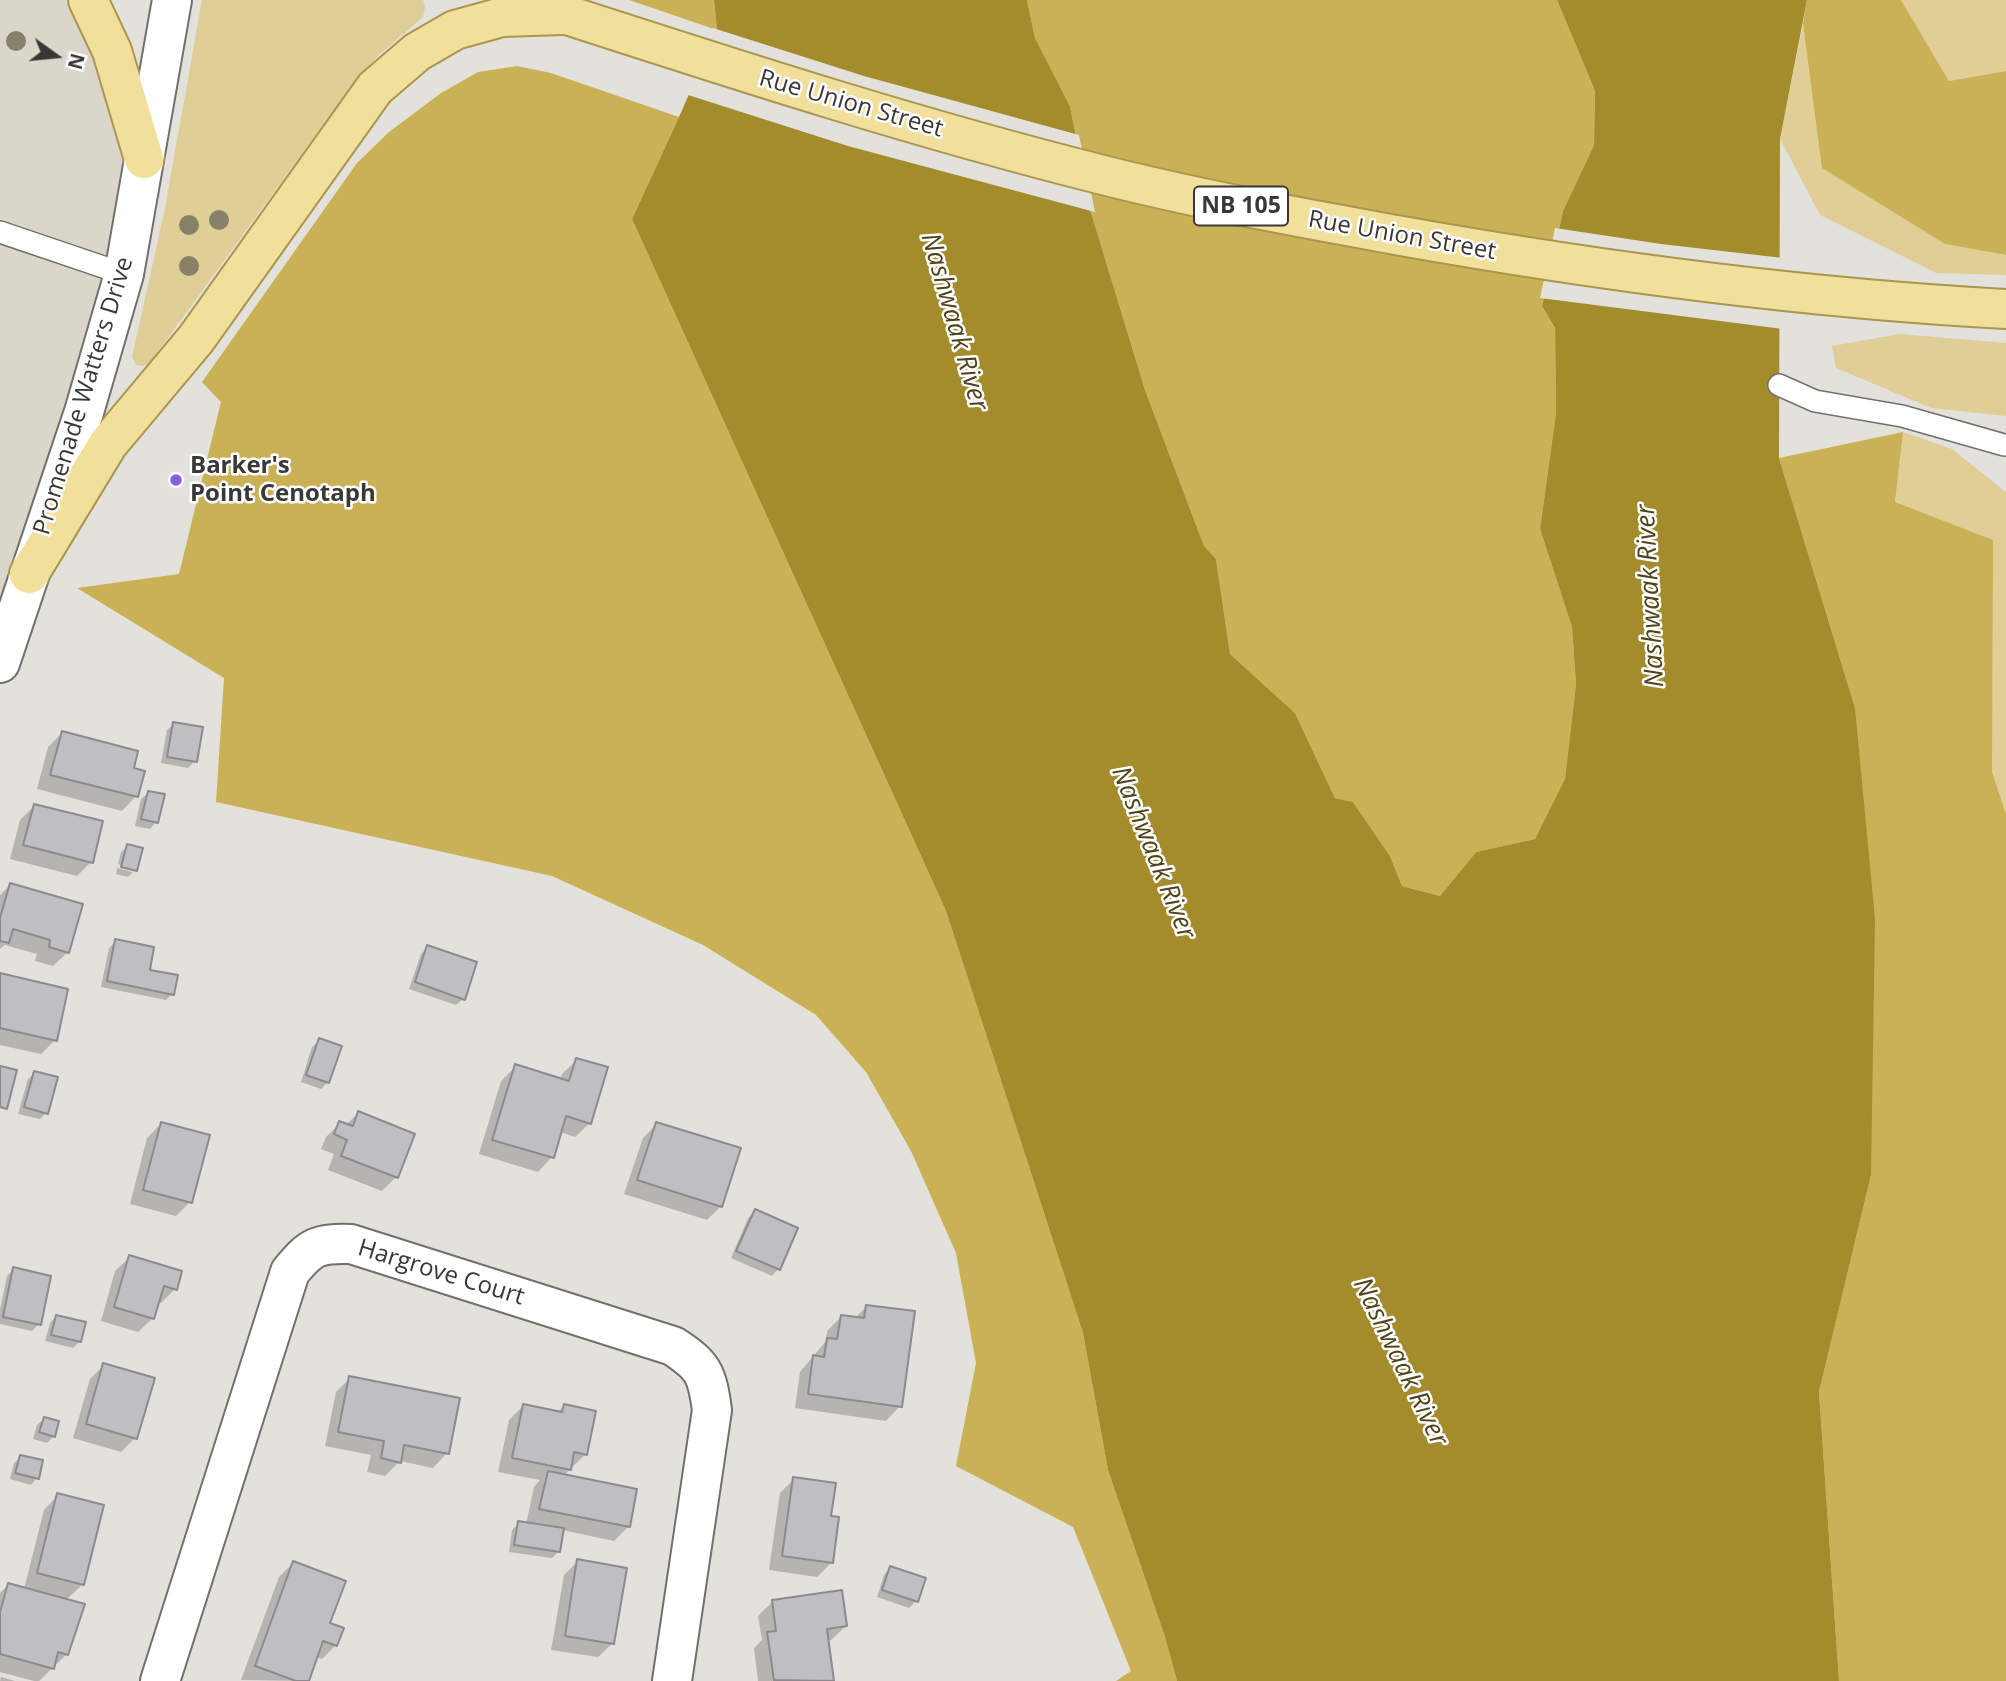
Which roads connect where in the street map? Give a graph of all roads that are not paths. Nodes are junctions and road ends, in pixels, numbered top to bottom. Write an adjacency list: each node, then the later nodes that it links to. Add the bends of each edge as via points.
1 (88, 0): 5 (main road, via 112,51)
2 (172, 0): 5 (street, Promenade Watters Drive)
3 (532, 0): 4 (main road, Rue Union Street / NB 105)
4 (567, 15): 8 (main road, Rue Union Street / NB 105, via 802,91 1099,174 1268,212 1512,256 1720,284); 11 (main road, via 502,17 455,30 417,51 375,88 195,339 108,444)
5 (144, 159): 7 (street, Promenade Watters Drive)
6 (0, 232): 7 (lane)
7 (124, 274): 11 (street, Promenade Watters Drive, via 84,412)
8 (2006, 309)
9 (1779, 385): 10 (lane, via 1815,401 1902,416)
10 (2004, 445)
11 (29, 573): 12 (street, Promenade Watters Drive)
12 (0, 663)
13 (160, 1681): 14 (street, Hargrove Court, via 290,1272 304,1254 326,1243 351,1244 673,1346 695,1360 708,1381 712,1410)
14 (672, 1681)

